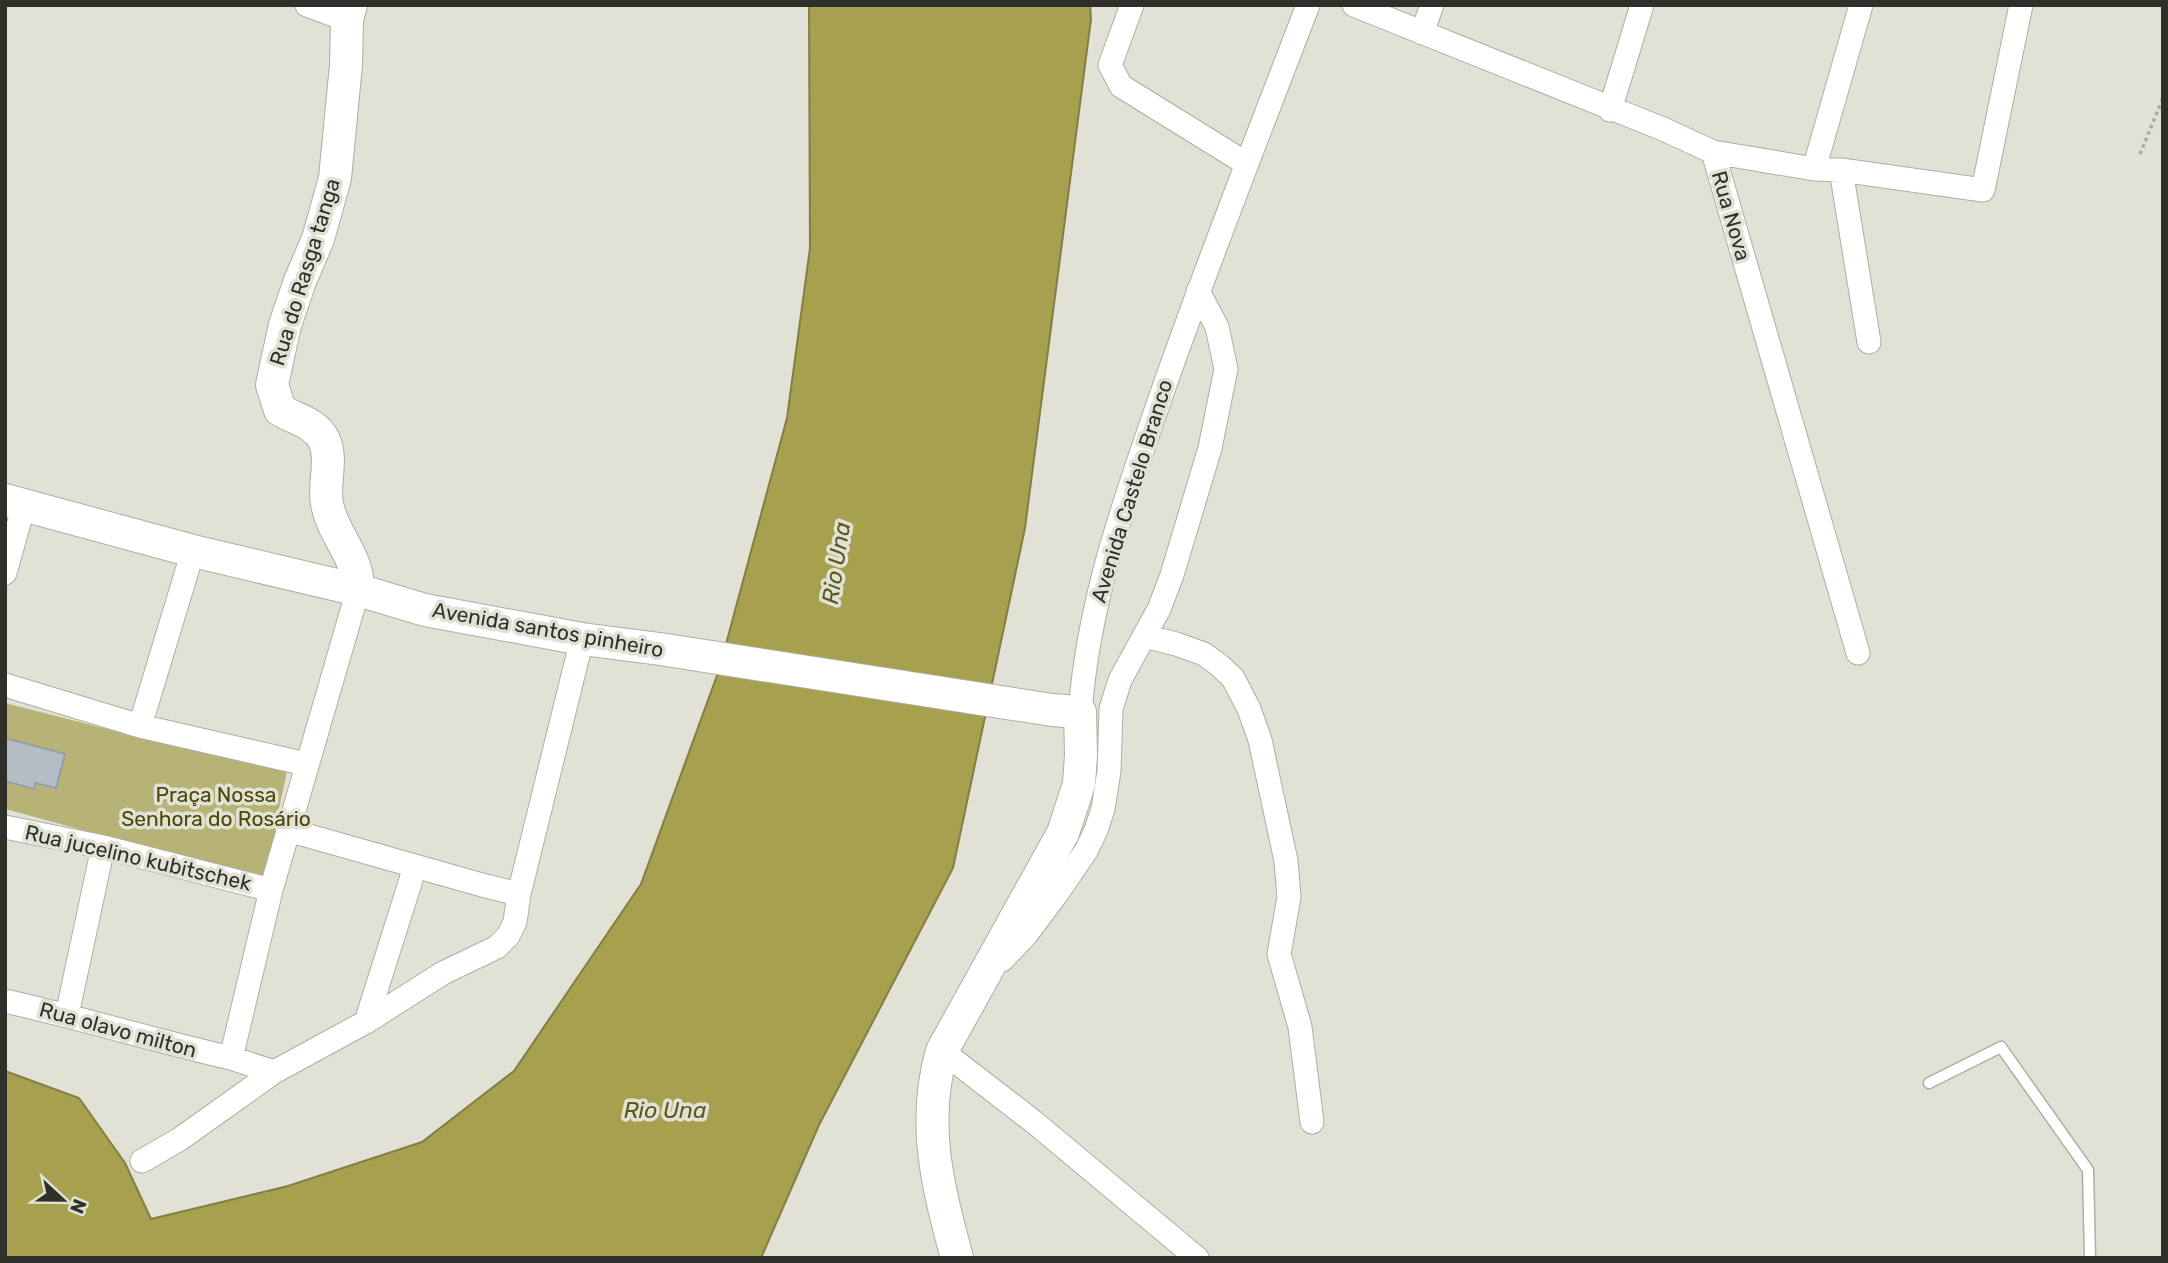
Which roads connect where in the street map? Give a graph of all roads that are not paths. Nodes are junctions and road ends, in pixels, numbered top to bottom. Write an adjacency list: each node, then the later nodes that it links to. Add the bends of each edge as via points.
1 (307, 5): 9 (street)
2 (1132, 5): 13 (street, via 1110,65 1121,86)
3 (1308, 5): 13 (street, Avenida Castelo Branco)
4 (1354, 5): 10 (street, Rua Nova)
5 (1432, 5): 10 (street)
6 (1642, 5): 11 (street)
7 (1861, 5): 14 (street)
8 (2021, 5): 15 (street, via 1983,190)
9 (349, 13): 21 (street, Rua do Rasga tanga, via 335,178 318,240 285,326 272,386 280,410 315,427 323,438 328,456 327,506 356,566)
10 (1422, 33): 11 (street, Rua Nova)
11 (1610, 110): 12 (street, Rua Nova)
12 (1713, 152): 14 (street); 24 (street, Rua Nova)
13 (1247, 163): 16 (street, Avenida Castelo Branco)
14 (1814, 169): 15 (street)
15 (1841, 170): 17 (street)
16 (1198, 290): 22 (street, via 1222,345 1223,392 1172,575); 26 (street, Avenida Castelo Branco, via 1105,565 1087,646)
17 (1869, 342)
18 (15, 502): 19 (street, Avenida santos pinheiro); 20 (street)
19 (193, 551): 21 (street, Avenida santos pinheiro); 27 (street)
20 (5, 573)
21 (358, 590): 23 (street, Avenida santos pinheiro, via 425,610); 28 (street)
22 (1145, 636): 35 (street, via 1120,680 1111,709 1103,808 1086,851 1026,935); 43 (street, via 1176,643 1219,665 1233,678 1260,740 1287,873 1289,897 1279,954 1300,1027)
23 (582, 639): 26 (street, Avenida santos pinheiro); 34 (street)
24 (1858, 653)
25 (5, 685): 27 (street)
26 (1066, 711): 35 (street, Avenida Castelo Branco, via 1080,769 1072,811)
27 (140, 726): 28 (street)
28 (306, 764): 30 (street)
29 (5, 827): 31 (street, Rua jucelino kubitschek)
30 (288, 830): 32 (street); 33 (street)
31 (103, 847): 33 (street, Rua jucelino kubitschek); 37 (street)
32 (415, 867): 34 (street); 38 (street)
33 (271, 890): 40 (street)
34 (519, 894): 38 (street, via 515,922 497,947 443,973)
35 (984, 975): 39 (street, Avenida Castelo Branco)
36 (5, 1001): 37 (street, Rua olavo milton)
37 (67, 1015): 40 (street, Rua olavo milton)
38 (366, 1022): 41 (street)
39 (942, 1051): 45 (street, Avenida Castelo Branco, via 935,1077 931,1137); 46 (street)
40 (232, 1058): 41 (street, Rua olavo milton)
41 (274, 1072): 44 (street)
42 (1929, 1083): 47 (lane, via 2001,1047 2088,1170)
43 (1312, 1122)
44 (142, 1161)
45 (957, 1258)
46 (1197, 1258)
47 (2090, 1258)

